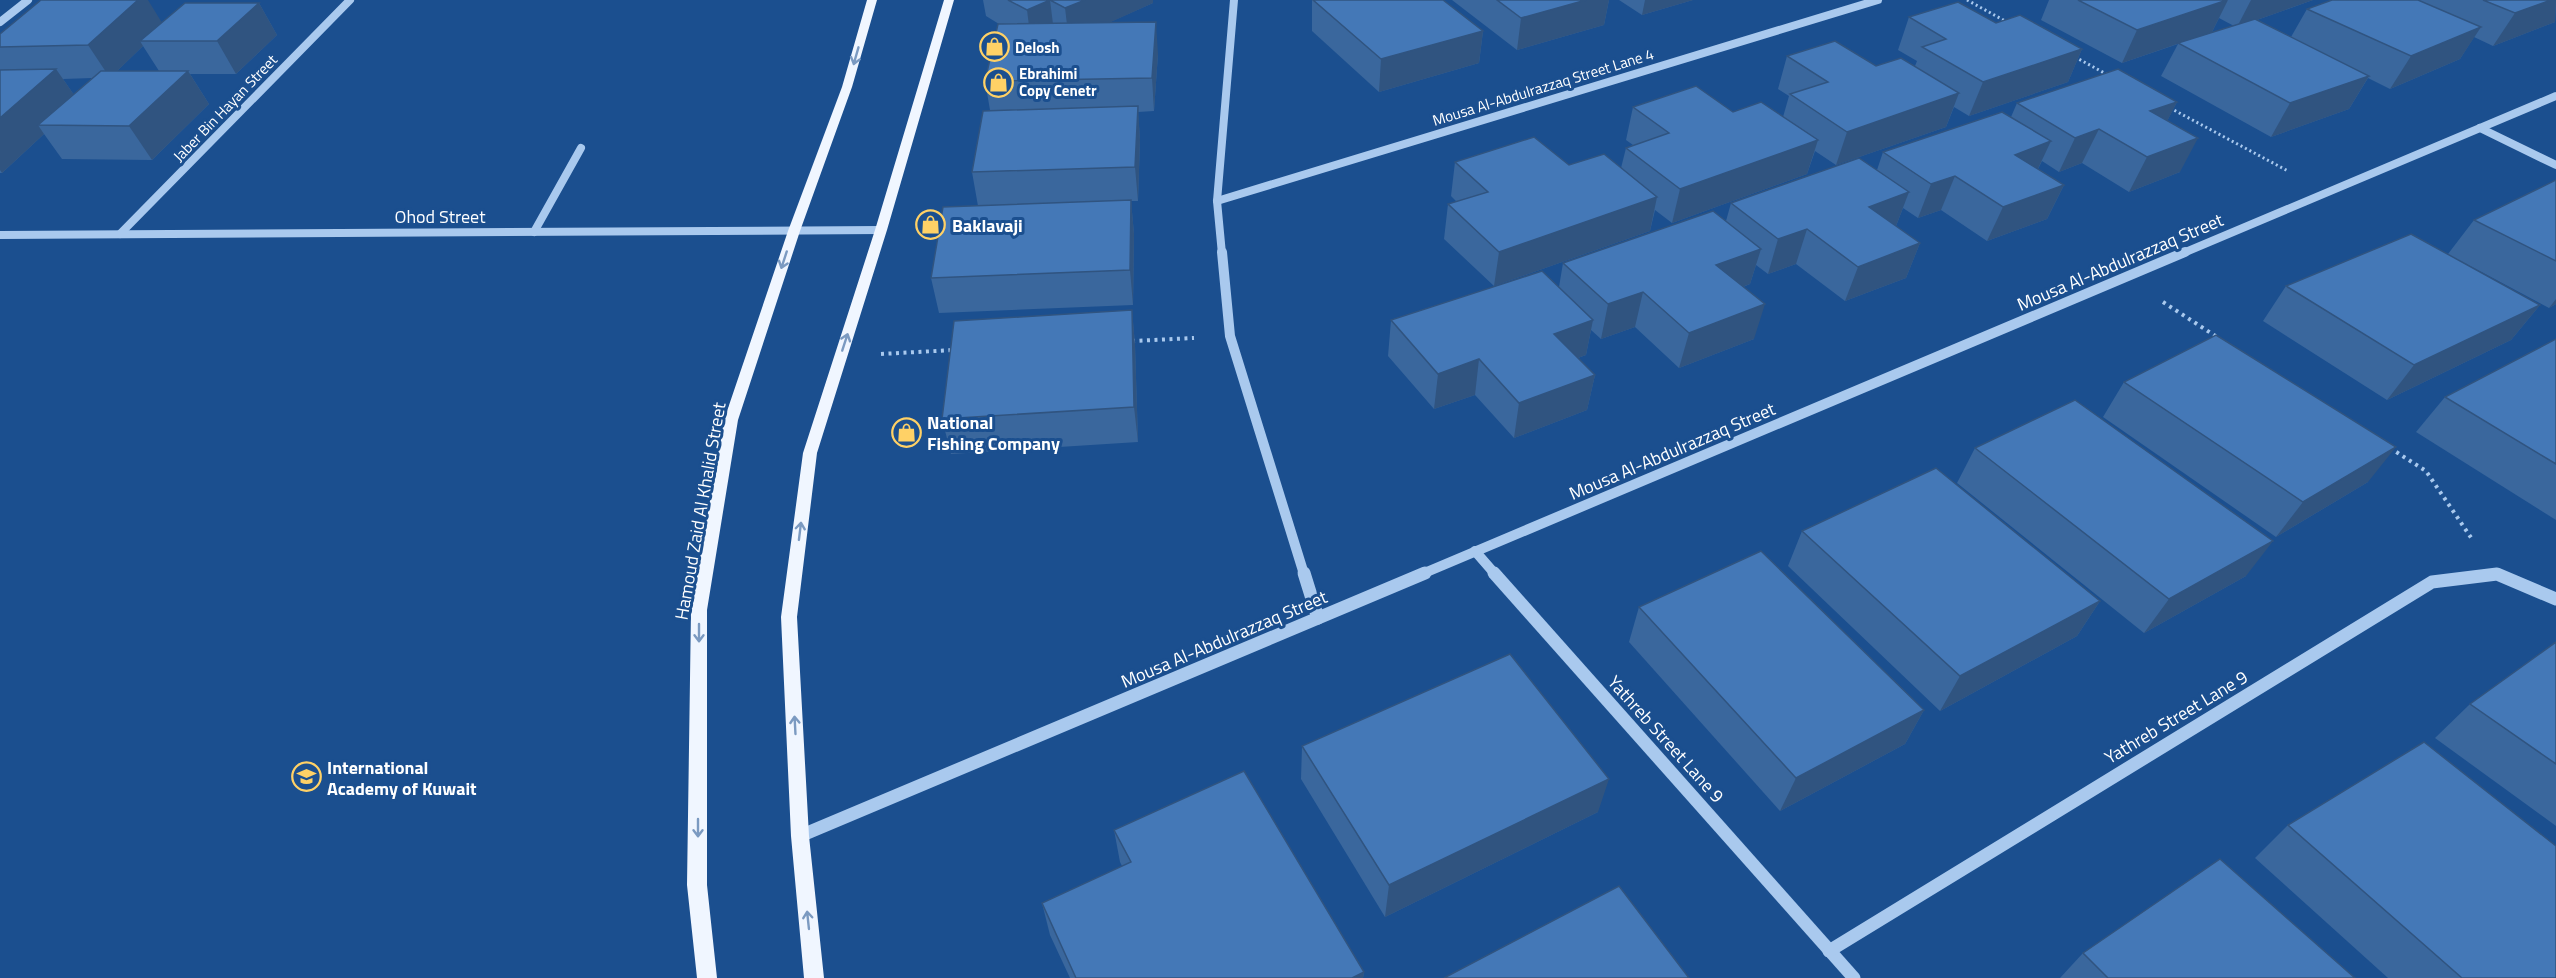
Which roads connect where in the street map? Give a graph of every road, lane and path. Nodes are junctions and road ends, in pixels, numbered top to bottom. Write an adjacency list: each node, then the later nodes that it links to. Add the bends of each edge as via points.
1 (28, 0): 8 (street)
2 (350, 0): 22 (street, Jaber Bin Hayan Street)
3 (872, 0): 20 (main road, Hamoud Zaid Al Khalid Street, one-way to 20, via 847,87)
4 (949, 0): 19 (main road)
5 (1234, 0): 18 (street)
6 (1878, 0): 18 (street, Mousa Al-Abdulrazzaq Street Lane 4)
7 (1967, 0): 9 (path)
8 (0, 22)
9 (2008, 22)
10 (2070, 55): 11 (path)
11 (2112, 77)
12 (2556, 96): 14 (street, Mousa Al-Abdulrazzaq Street)
13 (2163, 104): 17 (path)
14 (2480, 128): 16 (street); 17 (street, Mousa Al-Abdulrazzaq Street)
15 (581, 148): 21 (street)
16 (2556, 165)
17 (2329, 192): 24 (street, Mousa Al-Abdulrazzaq Street)
18 (1217, 201): 25 (street)
19 (881, 230): 20 (street, Ohod Street); 29 (main road, one-way to 19)
20 (794, 231): 21 (street, Ohod Street); 37 (main road, Hamoud Zaid Al Khalid Street, one-way to 37, via 731,420 699,610 697,885)
21 (534, 232): 22 (street, Ohod Street)
22 (120, 234): 23 (street, Ohod Street)
23 (0, 235)
24 (2124, 278): 27 (path); 31 (street, Mousa Al-Abdulrazzaq Street)
25 (1230, 336): 26 (path); 34 (street)
26 (1124, 342)
27 (2225, 342)
28 (959, 350): 29 (path)
29 (841, 356): 35 (main road, one-way to 29, via 789,616 810,453)
30 (2385, 446): 32 (path, via 2426,471)
31 (1475, 551): 34 (street, Mousa Al-Abdulrazzaq Street); 36 (street, Yathreb Street Lane 9)
32 (2497, 574): 33 (street, Yathreb Street Lane 9); 36 (street, Yathreb Street Lane 9, via 2432,582)
33 (2556, 599)
34 (1318, 618): 35 (street, Mousa Al-Abdulrazzaq Street)
35 (800, 836): 38 (main road, one-way to 35)
36 (1829, 951): 39 (street, Yathreb Street Lane 9)
37 (707, 978)
38 (814, 978)
39 (1854, 978)

